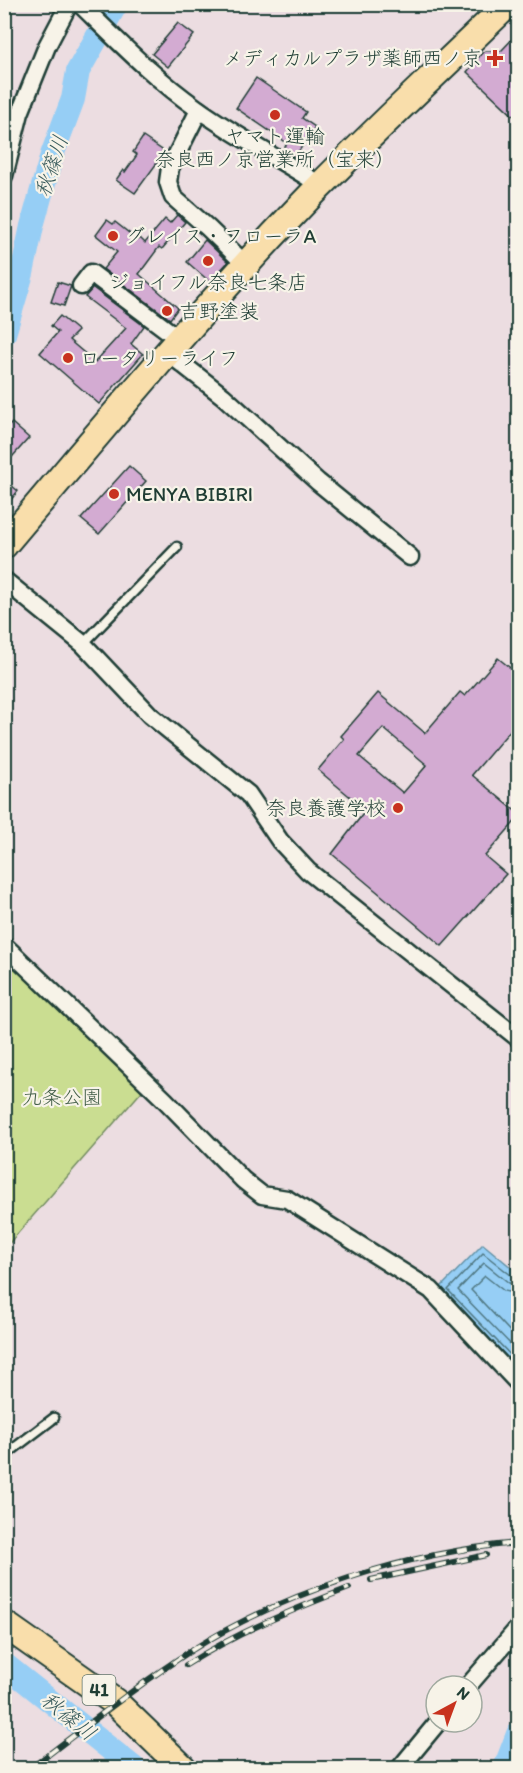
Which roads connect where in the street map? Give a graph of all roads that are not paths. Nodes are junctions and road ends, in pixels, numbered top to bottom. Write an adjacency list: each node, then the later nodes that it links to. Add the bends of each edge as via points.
1 (508, 4): 5 (main road)
2 (77, 5): 3 (street); 4 (street, via 46,46 20,113)
3 (199, 110): 5 (street); 6 (street, via 170,168 168,183 173,197)
4 (4, 176)
5 (319, 187): 6 (main road)
6 (246, 265): 8 (main road)
7 (89, 273): 8 (street)
8 (173, 346): 9 (main road); 11 (street, via 318,482)
9 (4, 544)
10 (177, 547): 13 (lane)
11 (410, 557)
12 (4, 580): 13 (street)
13 (83, 644): 15 (street, via 150,715 248,794 280,841 308,871)
14 (4, 945): 16 (street, via 243,1180 262,1195 287,1199 431,1290)
15 (519, 1038)
16 (519, 1383)
17 (54, 1418): 18 (lane)
18 (4, 1456)
19 (4, 1623): 23 (main road, 41, via 115,1702)
20 (519, 1628): 21 (street)
21 (479, 1674)
22 (428, 1734): 24 (street)
23 (183, 1768)
24 (400, 1768)

